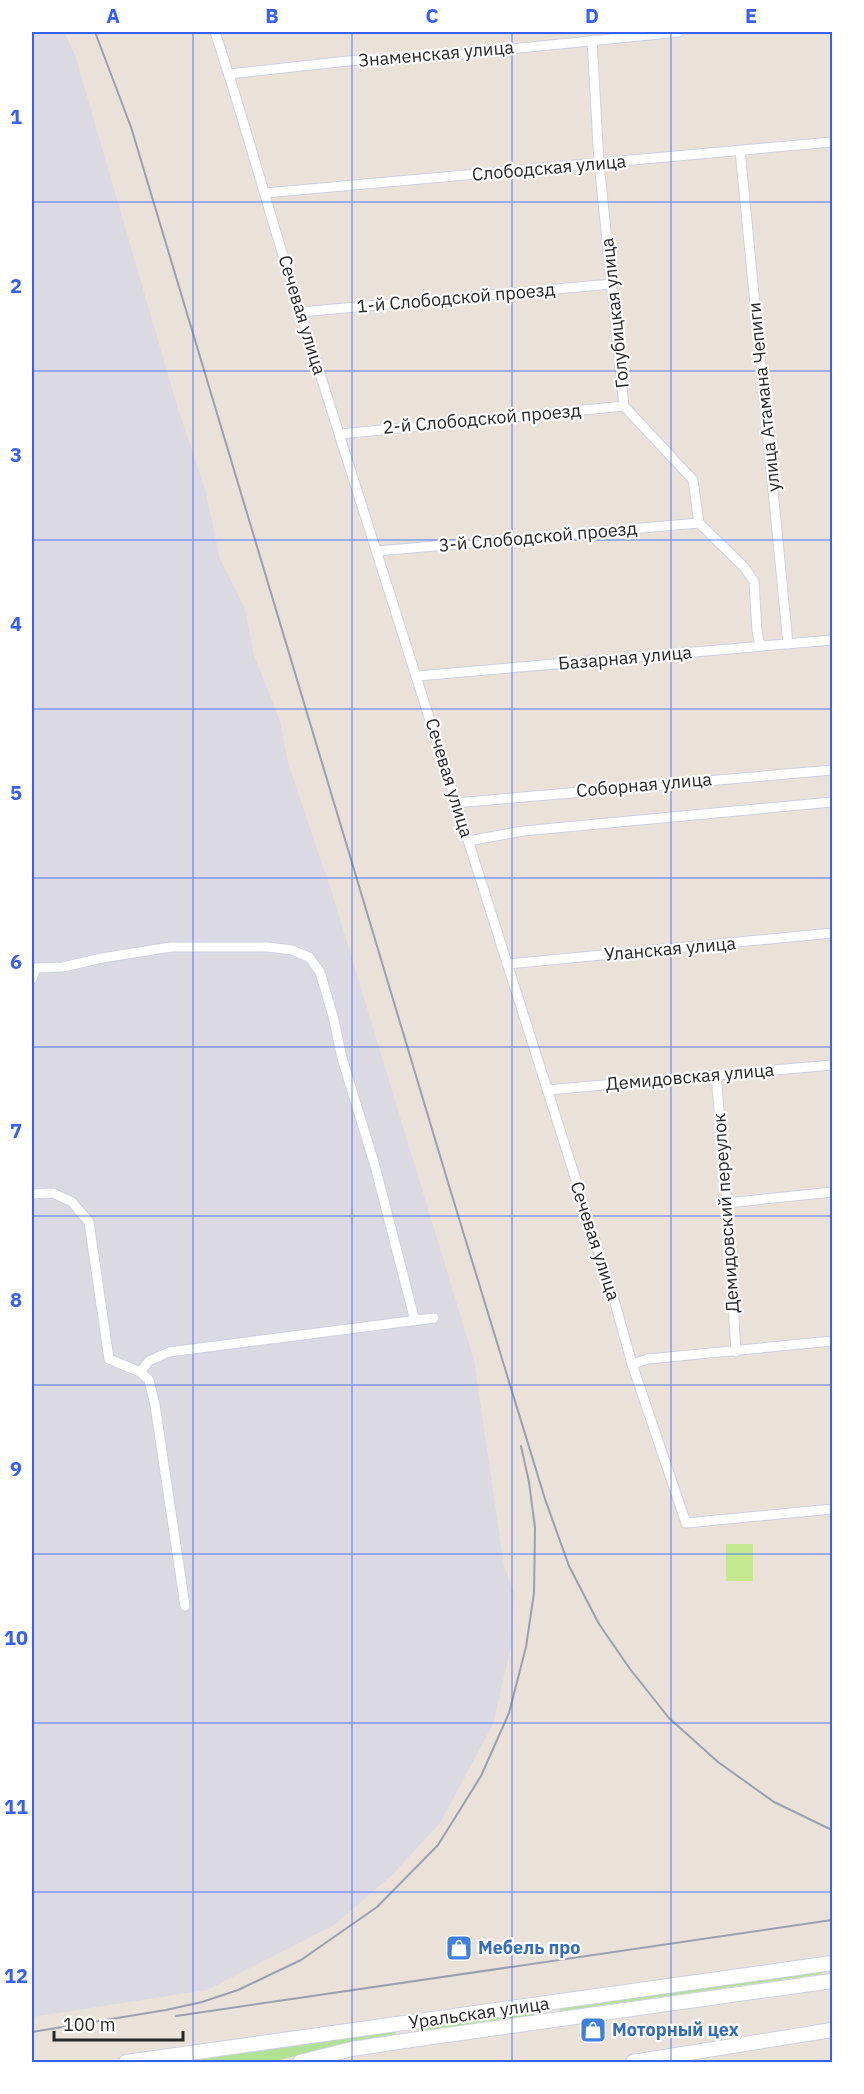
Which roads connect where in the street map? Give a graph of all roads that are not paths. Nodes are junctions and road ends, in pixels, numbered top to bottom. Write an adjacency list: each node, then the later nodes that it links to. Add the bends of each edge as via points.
1 (215, 32): 4 (street, Сечевая улица)
2 (679, 32): 3 (street, Знаменская улица)
3 (592, 40): 4 (street, Знаменская улица); 7 (street, Голубицкая улица)
4 (229, 74): 8 (street, Сечевая улица)
5 (832, 142): 6 (street, Слободская улица)
6 (740, 150): 7 (street, Слободская улица); 16 (street, улица Атамана Чепиги)
7 (599, 163): 8 (street, Слободская улица); 9 (street, Голубицкая улица)
8 (265, 193): 10 (street, Сечевая улица)
9 (612, 284): 10 (street, 1-й Слободской проезд); 11 (street, Голубицкая улица)
10 (300, 312): 12 (street, Сечевая улица)
11 (624, 406): 12 (street, 2-й Слободской проезд); 13 (street, Голубицкая улица, via 693,480)
12 (340, 434): 14 (street, Сечевая улица)
13 (699, 523): 14 (street, 3-й Слободской проезд); 17 (street, via 754,582)
14 (377, 551): 18 (street, Сечевая улица)
15 (832, 640): 16 (street, Базарная улица)
16 (788, 644): 17 (street, Базарная улица)
17 (760, 646): 18 (street, Базарная улица)
18 (417, 676): 21 (street, Сечевая улица)
19 (832, 770): 21 (street, Соборная улица)
20 (832, 802): 22 (street, via 523,831)
21 (455, 803): 22 (street, Сечевая улица)
22 (468, 841): 24 (street, Сечевая улица)
23 (832, 933): 24 (street, Уланская улица)
24 (507, 964): 28 (street, Сечевая улица)
25 (32, 979): 33 (street, via 36,968 63,967 171,947 268,947 309,957 320,972 333,1016)
26 (832, 1065): 27 (street, Демидовская улица)
27 (716, 1075): 28 (street, Демидовская улица); 31 (street, Демидовский переулок)
28 (547, 1090): 36 (street, Сечевая улица)
29 (832, 1192): 31 (street)
30 (32, 1194): 37 (street, via 53,1193 72,1202 89,1222 109,1359)
31 (727, 1203): 35 (street, Демидовский переулок)
32 (434, 1318): 33 (street)
33 (415, 1321): 37 (street, via 169,1353 149,1361)
34 (832, 1341): 35 (street)
35 (736, 1352): 36 (street, via 648,1359)
36 (632, 1364): 38 (street, Сечевая улица, via 686,1523)
37 (140, 1372): 39 (street, via 149,1380 155,1405)
38 (832, 1509)
39 (185, 1606)
40 (832, 1963): 42 (main road, Уральская улица)
41 (832, 1981): 44 (main road, Уральская улица)
42 (401, 2024): 44 (main road); 45 (main road, Уральская улица)
43 (832, 2030): 47 (main road)
44 (404, 2041): 46 (main road, Уральская улица)
45 (126, 2062)
46 (300, 2062)
47 (633, 2062)

